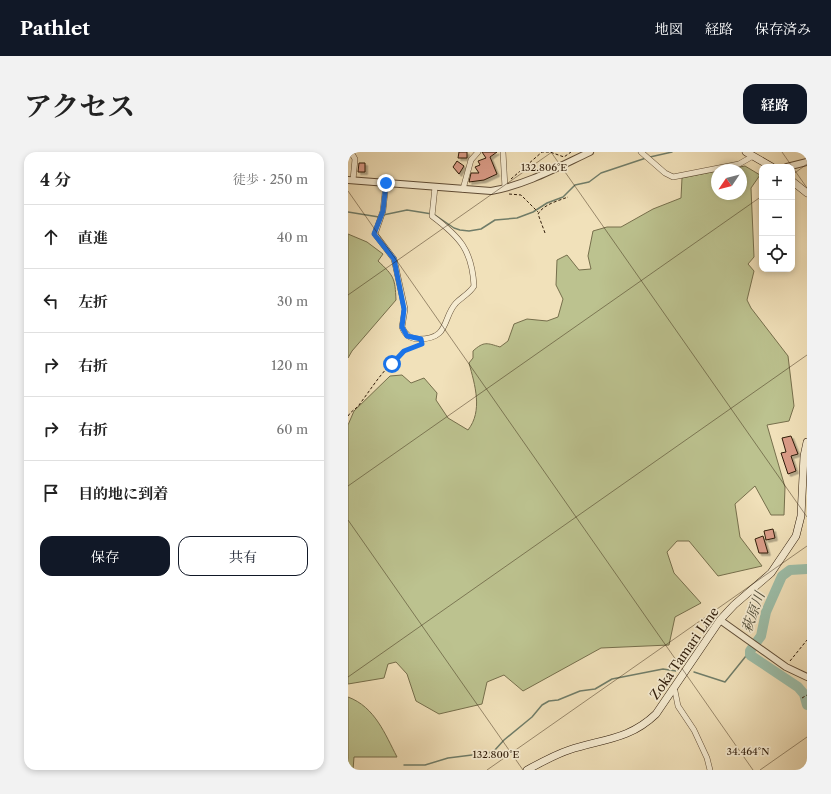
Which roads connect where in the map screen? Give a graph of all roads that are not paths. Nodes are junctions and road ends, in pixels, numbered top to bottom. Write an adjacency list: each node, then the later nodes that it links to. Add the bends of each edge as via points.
1 (351, 152): 10 (street, via 355,159)
2 (478, 152): 15 (street, via 471,160)
3 (503, 152): 14 (street)
4 (590, 152): 14 (street)
5 (640, 152): 6 (street, via 665,173 673,176 739,164)
6 (750, 154): 8 (main road)
7 (807, 162): 9 (street)
8 (767, 164)
9 (795, 165)
10 (351, 180): 11 (street)
11 (386, 183): 13 (street); 13 (street, via 383,211 374,234 394,259 404,309 404,332 407,336 421,339 437,335 452,308 474,286 472,265 463,244 451,230 432,216)
12 (795, 183): 16 (main road)
13 (435, 187): 15 (street)
14 (505, 188): 15 (street)
15 (463, 189)
16 (807, 193)
17 (807, 442): 18 (main road, Zoka Tamari Line, via 801,516 796,536 771,573 734,604)
18 (720, 620): 19 (street, via 786,667); 20 (main road, Zoka Tamari Line)
19 (807, 677)
20 (672, 689): 21 (main road, Zoka Tamari Line, via 656,714 632,732 613,740 569,750); 22 (street, via 678,706 708,758)
21 (527, 770)
22 (710, 770)

